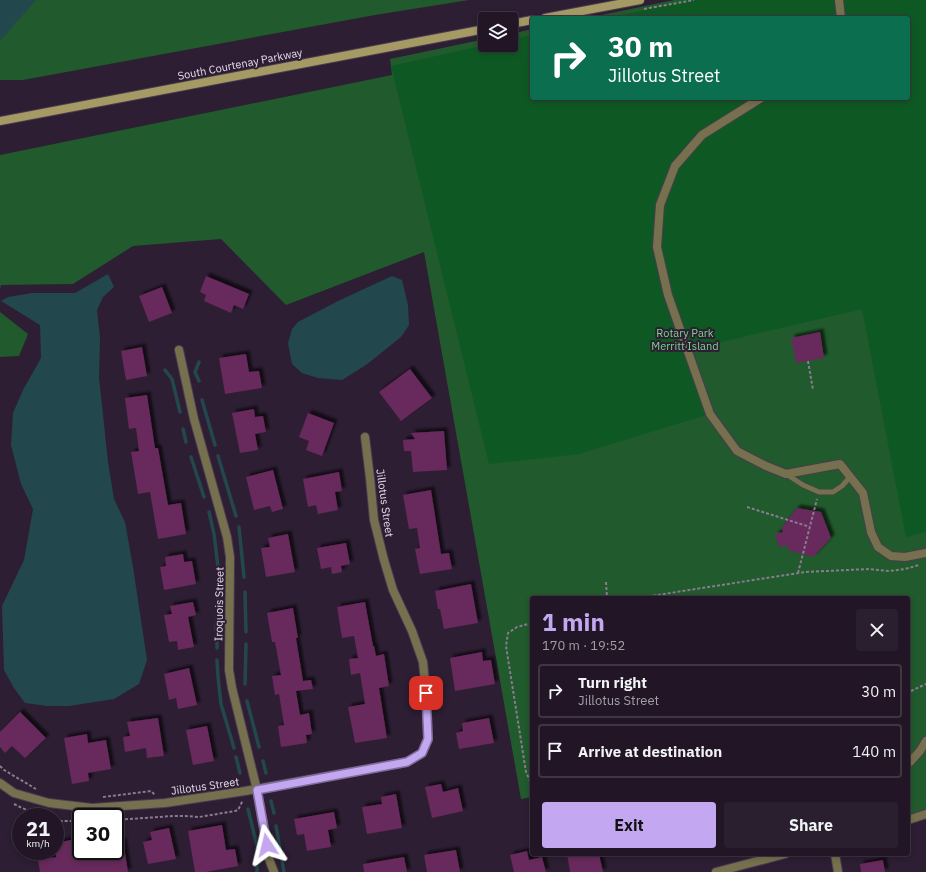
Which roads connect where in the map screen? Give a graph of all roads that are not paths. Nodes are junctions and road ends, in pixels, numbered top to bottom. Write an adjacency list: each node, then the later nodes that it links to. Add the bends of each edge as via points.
1 (640, 0): 3 (main road)
2 (838, 0): 4 (street)
3 (556, 16)
4 (841, 16)
5 (530, 20): 6 (main road)
6 (518, 23)
7 (478, 30): 9 (main road, South Courtenay Parkway)
8 (758, 100): 12 (street, via 702,135 675,166 660,205 657,247 668,295 710,414 736,451)
9 (0, 121)
10 (179, 350): 18 (street, Iroquois Street, via 194,419 227,537 230,558 231,682)
11 (365, 437): 18 (street, Jillotus Street, via 374,520 384,560 393,590 423,662 428,739 422,753 407,762)
12 (786, 474): 13 (street, via 840,464); 13 (lane, via 819,492 833,492)
13 (850, 477): 14 (street, via 863,493 871,532 878,547 891,556 905,557)
14 (926, 553)
15 (926, 741): 16 (street)
16 (910, 762)
17 (0, 783): 18 (street, Jillotus Street, via 14,793 48,803 92,808 161,803)
18 (257, 790): 23 (street, Iroquois Street)
19 (926, 814): 20 (street)
20 (910, 819)
21 (777, 856): 26 (street)
22 (835, 856): 27 (street)
23 (269, 859): 24 (street, Iroquois Street); 25 (street, Iroquois Street)
24 (267, 872)
25 (274, 872)
26 (716, 872)
27 (838, 872)

